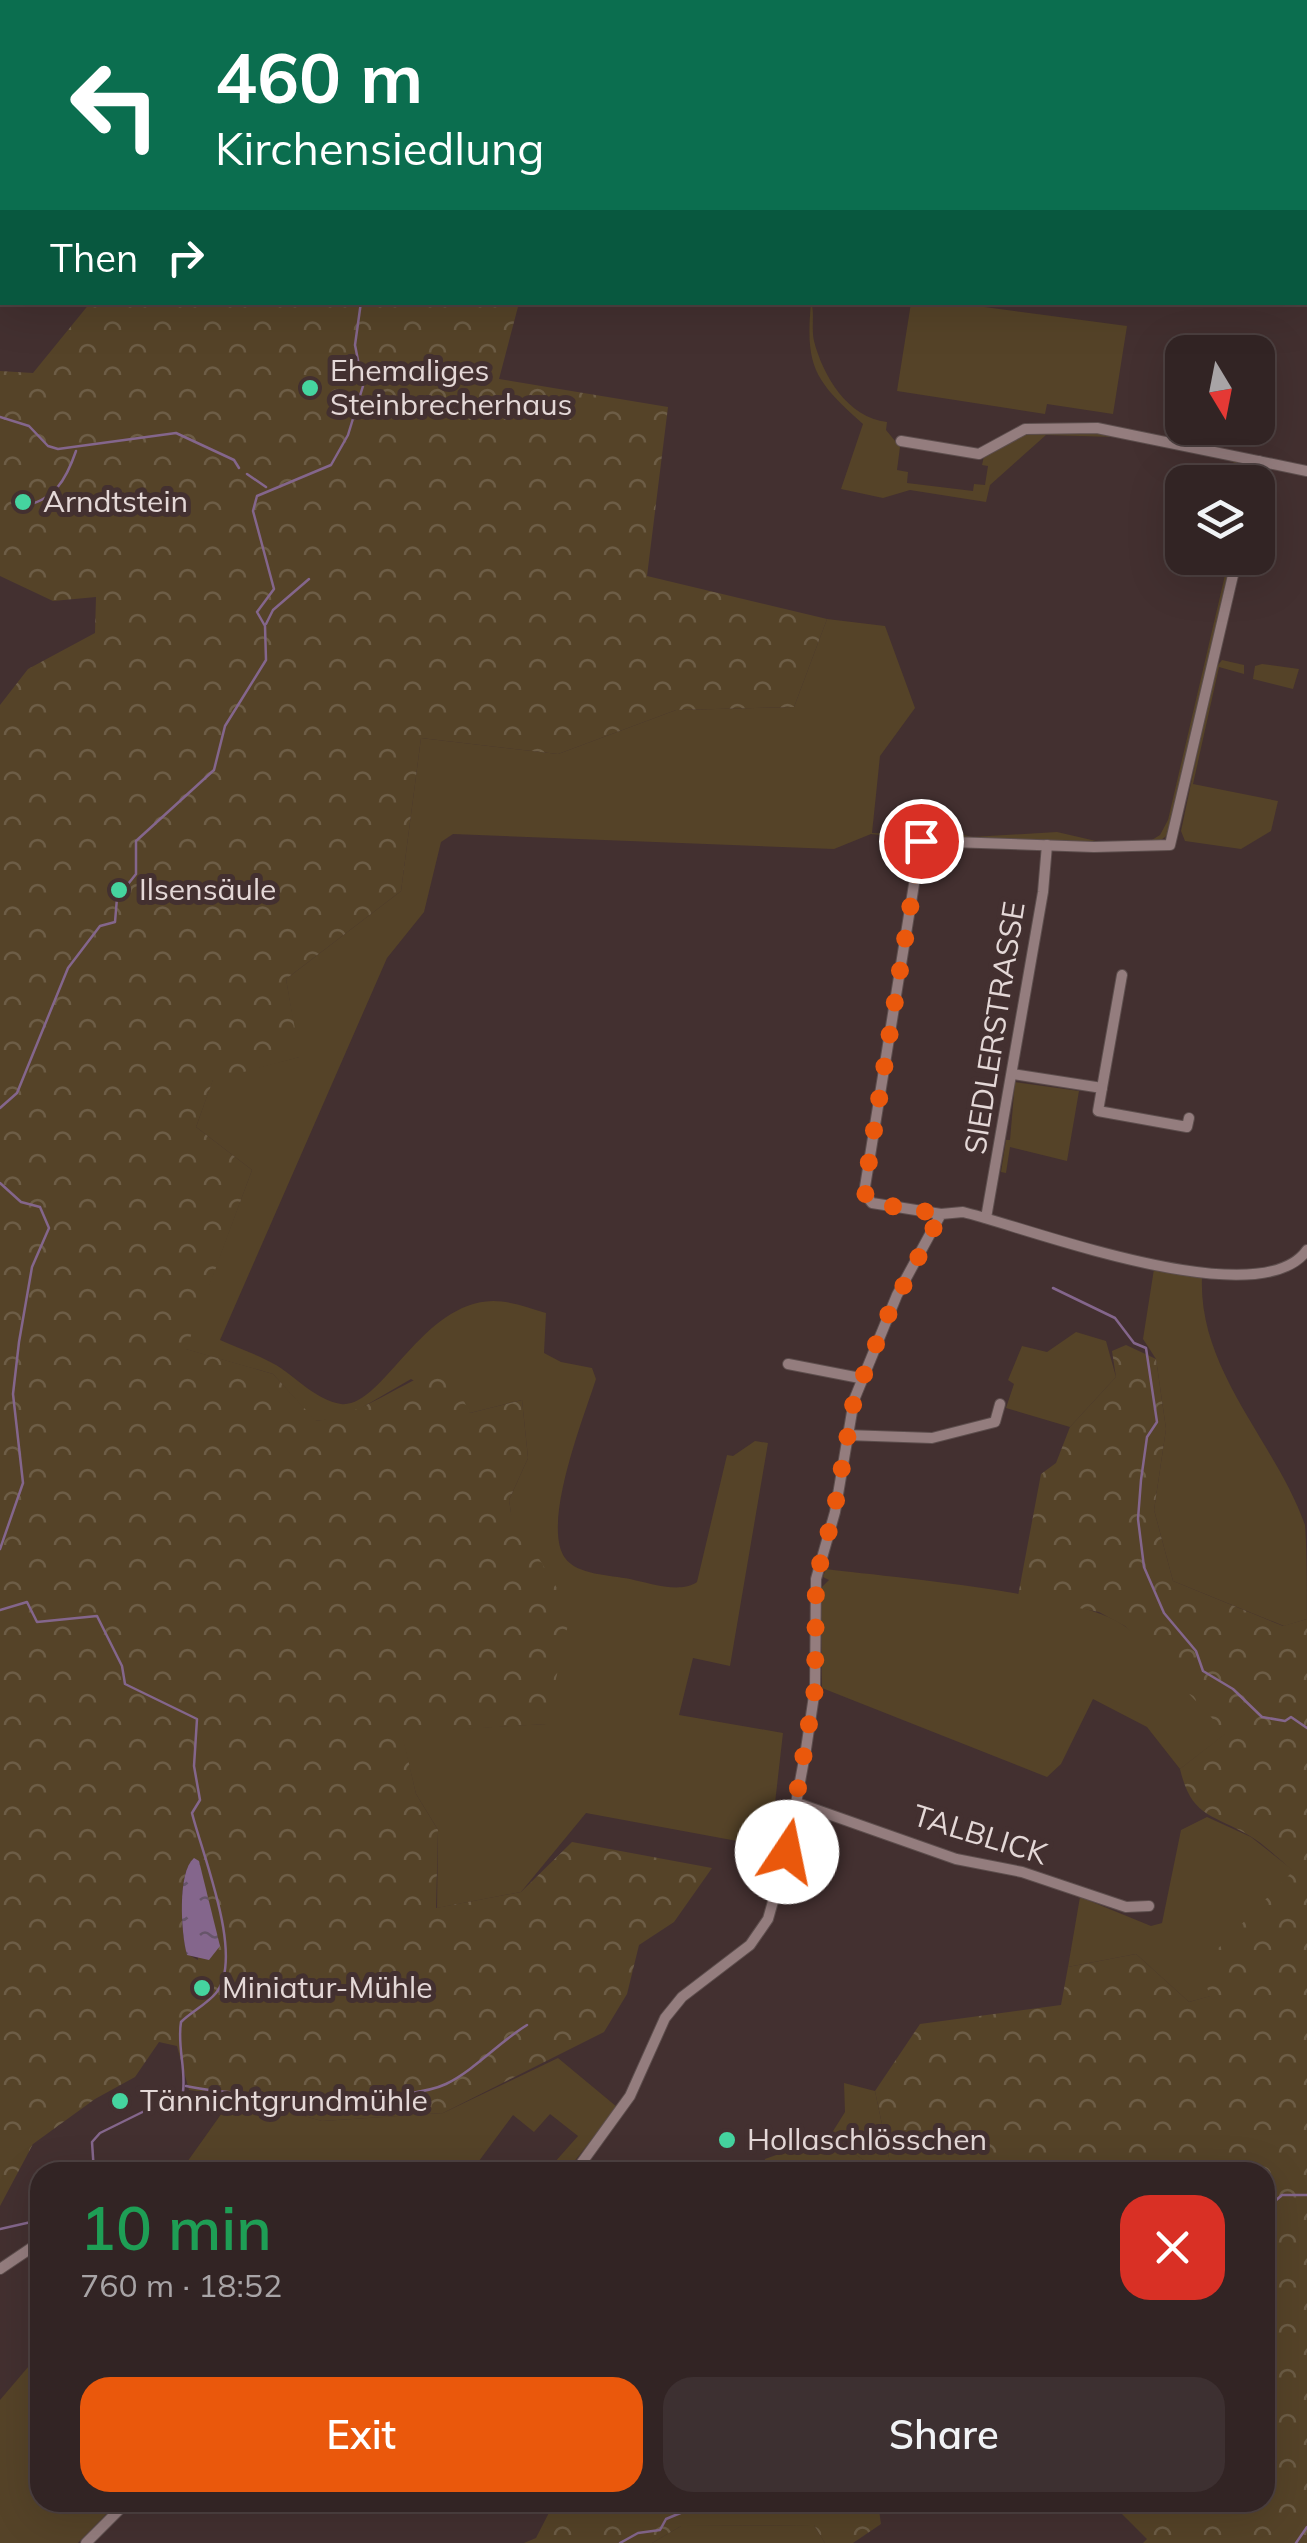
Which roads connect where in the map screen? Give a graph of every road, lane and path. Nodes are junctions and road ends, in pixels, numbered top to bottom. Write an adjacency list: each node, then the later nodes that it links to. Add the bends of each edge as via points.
1 (901, 441): 2 (street, via 979,454 1025,429 1074,427)
2 (1259, 461): 3 (street); 4 (street)
3 (1258, 465)
4 (1307, 471)
5 (1233, 575): 6 (street, via 1170,845)
6 (1048, 845): 8 (street, SIEDLERSTRASSE); 11 (street, via 921,841 864,1192 872,1203)
7 (1122, 976): 9 (street)
8 (1013, 1074): 9 (street); 12 (street, SIEDLERSTRASSE)
9 (1102, 1088): 10 (street, via 1098,1110 1188,1127)
10 (1189, 1118)
11 (941, 1214): 12 (street); 15 (street)
12 (986, 1218): 13 (street, via 1143,1262 1243,1276 1277,1273)
13 (1307, 1250)
14 (788, 1364): 15 (street)
15 (860, 1378): 17 (street)
16 (1000, 1404): 17 (street, via 994,1422 940,1438)
17 (846, 1435): 18 (street, via 816,1579 815,1689)
18 (797, 1803): 19 (street, TALBLICK, via 956,1859 1022,1872 1126,1907); 20 (street, via 768,1919 750,1945 665,2018 630,2096)
19 (1150, 1906)
20 (582, 2162)
21 (30, 2248): 22 (street)
22 (0, 2268)
23 (117, 2512): 24 (street)
24 (86, 2543)

